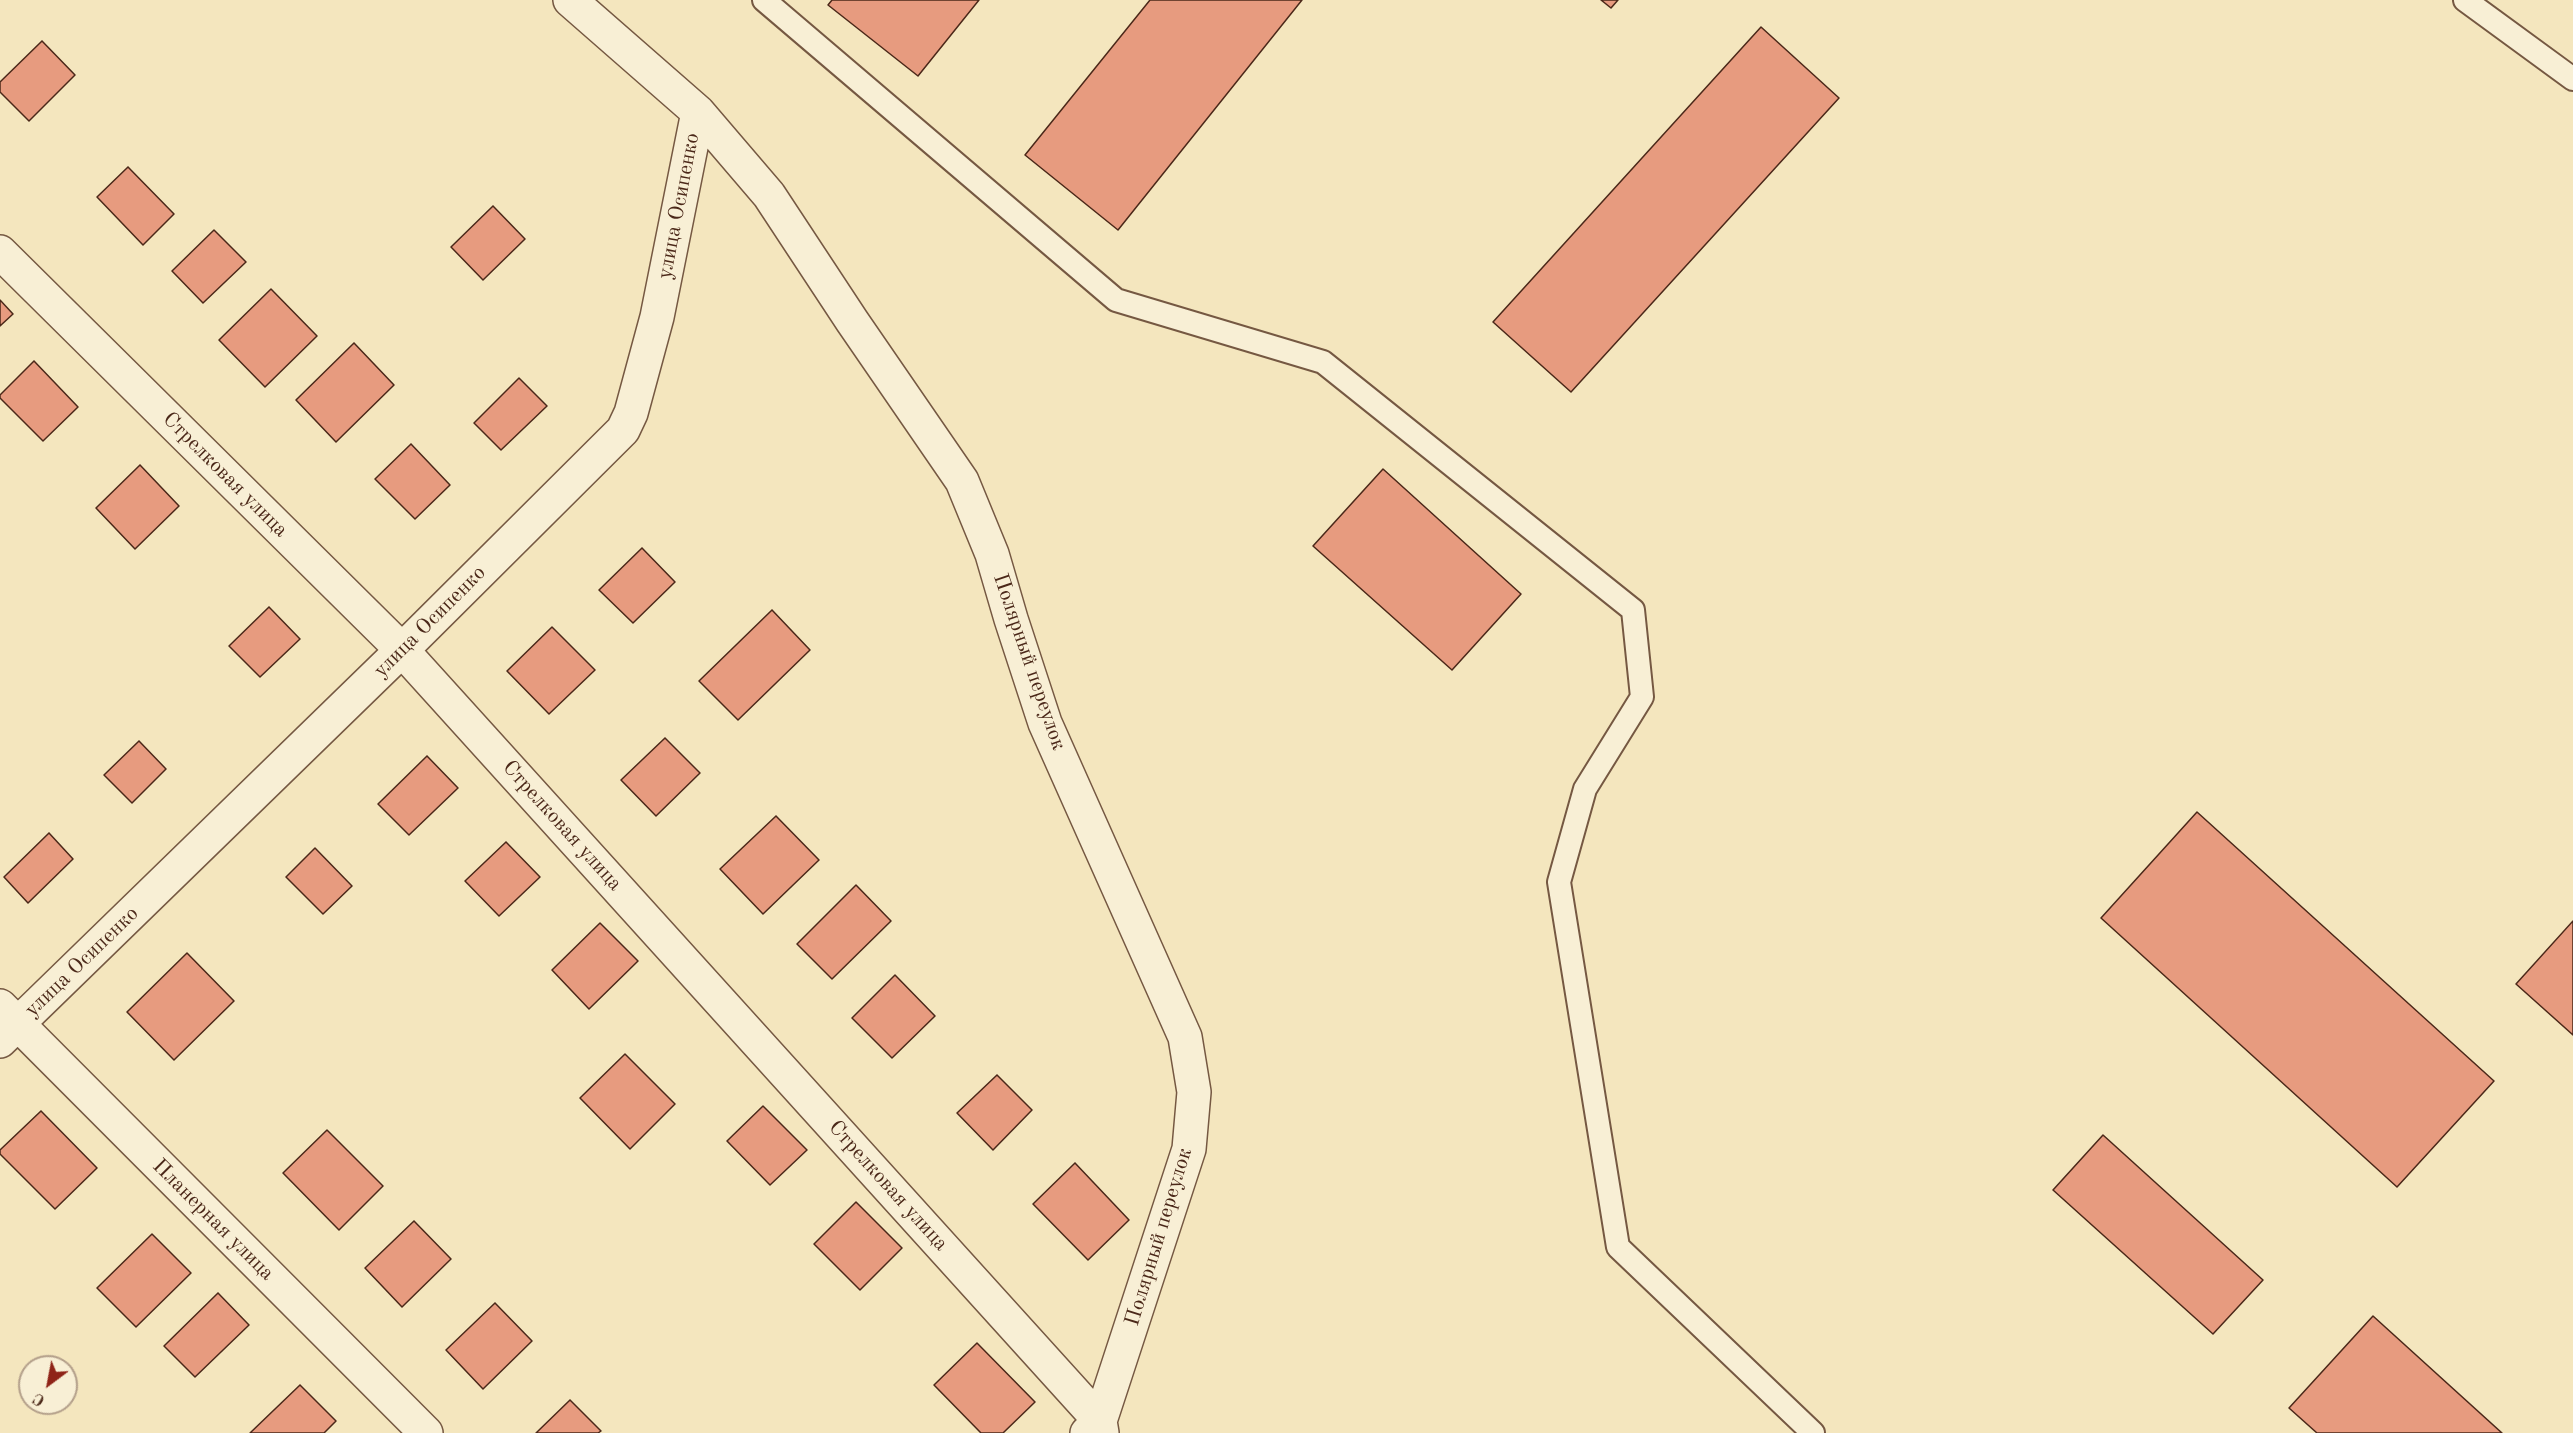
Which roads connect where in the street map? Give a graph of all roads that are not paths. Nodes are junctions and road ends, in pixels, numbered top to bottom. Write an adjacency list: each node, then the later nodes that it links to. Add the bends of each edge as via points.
1 (570, 0): 5 (street, Полярный переулок)
2 (764, 0): 11 (lane, via 1116,300 1323,362 1633,610 1642,697 1585,789 1559,882 1618,1247)
3 (2465, 0): 4 (lane)
4 (2573, 79)
5 (698, 112): 7 (street, улица Осипенко, via 657,317 623,430); 9 (street, Полярный переулок, via 769,195 962,481 992,554 1046,723 1185,1036 1194,1092 1190,1149)
6 (0, 252): 7 (street, Стрелковая улица)
7 (402, 650): 8 (street, улица Осипенко); 9 (street, Стрелковая улица)
8 (6, 1024): 10 (street, Планерная улица)
9 (1096, 1429)
10 (426, 1433)
11 (1813, 1433)

